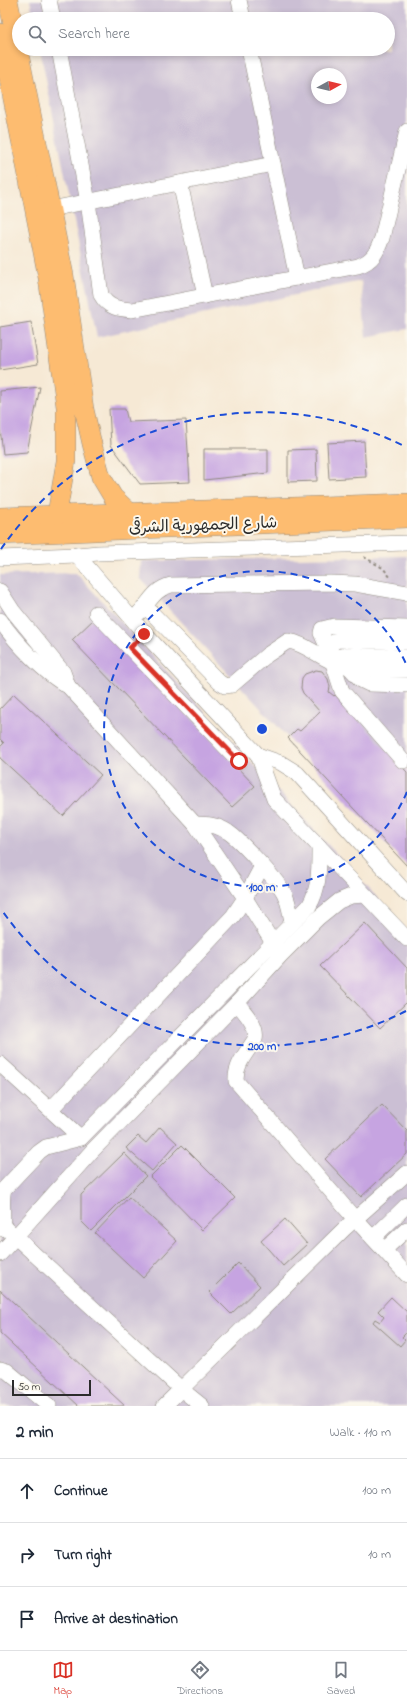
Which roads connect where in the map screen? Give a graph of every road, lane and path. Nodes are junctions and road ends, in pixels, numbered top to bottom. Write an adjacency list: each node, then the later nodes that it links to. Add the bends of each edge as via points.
1 (8, 0): 6 (main road)
2 (49, 0): 4 (lane)
3 (239, 0): 5 (lane)
4 (52, 12)
5 (242, 12)
6 (12, 19)
7 (0, 33): 16 (main road)
8 (20, 56): 15 (main road)
9 (59, 56): 14 (lane)
10 (250, 56): 12 (lane)
11 (407, 131): 17 (lane, via 382,238 373,257 358,266)
12 (273, 164): 13 (lane); 17 (lane)
13 (180, 183): 14 (lane); 18 (lane)
14 (88, 202): 15 (lane); 18 (lane, via 101,295 109,305 132,310)
15 (51, 209): 16 (main road)
16 (56, 277): 20 (main road, via 66,414 66,461); 23 (main road, via 101,477)
17 (297, 278): 18 (lane)
18 (205, 296)
19 (407, 503): 23 (main road, شارع الجمهورية الشرقى)
20 (57, 514): 23 (main road, شارع الجمهورية الشرقى); 24 (main road, شارع الجمهورية الشرقى)
21 (0, 517): 24 (main road, شارع الجمهورية الشرقى)
22 (407, 518): 23 (main road, شارع الجمهورية الشرقى)
23 (131, 520): 24 (main road, شارع الجمهورية الشرقى)
24 (13, 530): 28 (lane)
25 (407, 543): 26 (lane)
26 (78, 555): 28 (lane); 33 (lane)
27 (364, 557): 30 (path, via 383,568)
28 (6, 558)
29 (0, 591): 46 (lane, via 13,611 63,672)
30 (405, 592): 31 (lane, via 330,583 170,585 156,592)
31 (145, 606): 33 (lane); 39 (lane)
32 (96, 612): 38 (lane)
33 (132, 619): 36 (lane)
34 (0, 620): 46 (lane, via 22,647 53,677)
35 (407, 628): 40 (lane, via 334,626 322,629 321,633)
36 (144, 634): 38 (lane); 43 (lane)
37 (407, 642): 40 (lane, via 338,640 332,643)
38 (130, 648): 48 (lane)
39 (192, 656): 40 (lane, via 218,682 229,687 288,641); 43 (lane, via 179,658)
40 (331, 656): 41 (lane); 42 (lane); 49 (lane, via 342,691)
41 (407, 656)
42 (348, 666): 44 (lane, via 361,670); 45 (lane, via 361,680 369,684)
43 (176, 668): 47 (lane)
44 (407, 670)
45 (407, 685)
46 (68, 686): 50 (lane)
47 (258, 755): 51 (lane, via 274,799); 53 (lane, via 281,763 297,773)
48 (239, 761)
49 (404, 761)
50 (195, 824): 52 (lane, via 207,824 228,832); 55 (lane)
51 (319, 846): 54 (lane); 56 (lane, via 315,897)
52 (262, 866): 55 (lane); 56 (lane, via 284,892)
53 (407, 894)
54 (365, 895): 57 (lane); 58 (lane, via 351,896 339,901)
55 (245, 898): 58 (lane); 63 (lane, via 221,930)
56 (292, 922): 58 (lane)
57 (407, 939)
58 (277, 948): 59 (lane); 61 (lane)
59 (237, 1003): 62 (lane); 67 (lane, via 255,1029 256,1035 238,1064 236,1080)
60 (0, 1064): 63 (lane)
61 (146, 1072): 62 (lane); 64 (lane)
62 (160, 1083): 70 (lane, via 92,1151)
63 (51, 1109): 64 (lane)
64 (81, 1138): 68 (lane, via 46,1147 4,1189 1,1196)
65 (407, 1173): 67 (lane)
66 (407, 1205): 71 (lane)
67 (355, 1219): 71 (lane); 76 (lane)
68 (1, 1227): 70 (lane)
69 (407, 1229): 72 (lane)
70 (15, 1236): 73 (lane); 76 (lane)
71 (373, 1238): 72 (lane)
72 (384, 1250): 74 (lane)
73 (0, 1254)
74 (407, 1275)
75 (0, 1369): 77 (lane, via 7,1371)
76 (181, 1389): 78 (lane); 79 (lane)
77 (49, 1406)
78 (164, 1406)
79 (202, 1406)

